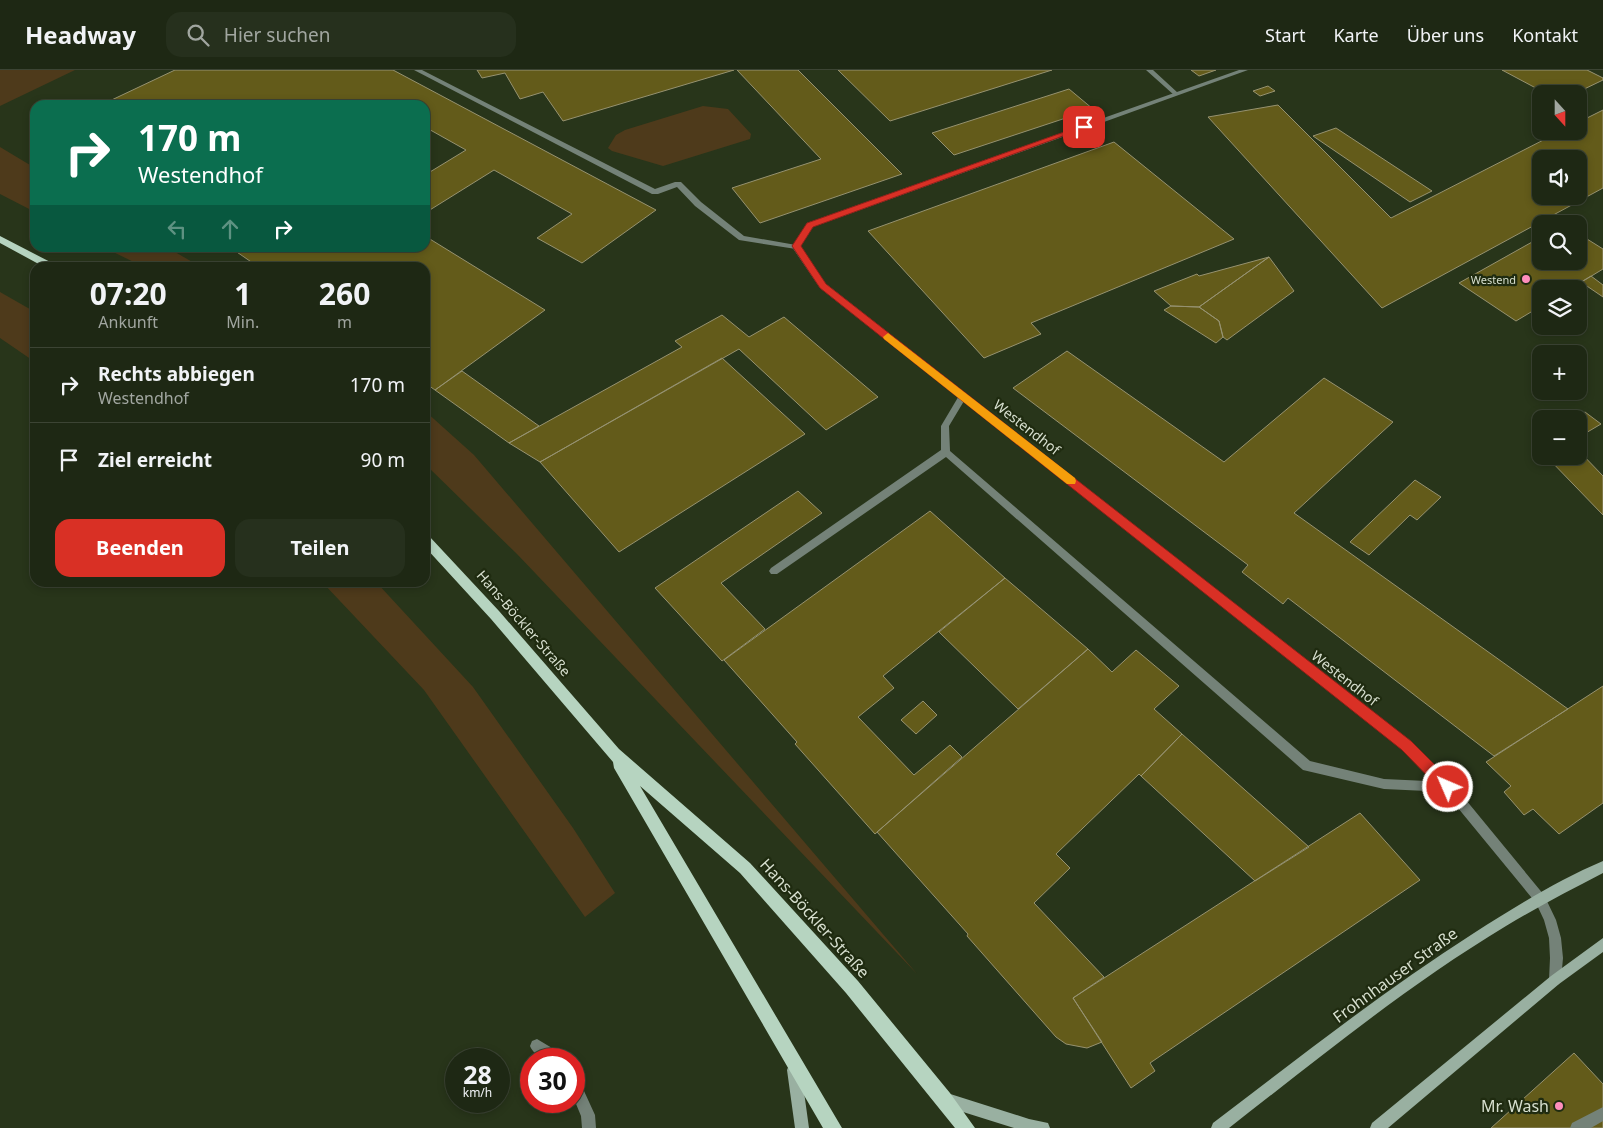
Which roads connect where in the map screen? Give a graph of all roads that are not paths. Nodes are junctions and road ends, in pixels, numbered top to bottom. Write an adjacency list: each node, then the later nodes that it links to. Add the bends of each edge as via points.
1 (417, 70): 6 (street, via 655,192 678,184 742,238)
2 (1149, 70): 4 (street)
3 (1246, 70): 4 (street)
4 (1176, 94): 6 (street, via 810,225)
5 (0, 239): 7 (main road)
6 (796, 246): 8 (street, Westendhof, via 823,286)
7 (44, 262)
8 (963, 396): 9 (street, via 945,426); 13 (street, Westendhof, via 1406,745)
9 (946, 452): 11 (street); 13 (street, via 1307,766 1384,784)
10 (430, 544): 12 (main road, Hans-Böckler-Straße)
11 (774, 571)
12 (614, 754): 20 (main road, Hans-Böckler-Straße); 21 (main road, Hans-Böckler-Straße, via 745,868 852,987)
13 (1448, 787): 15 (street, Westendhof)
14 (1603, 867): 15 (main road, Frohnhauser Straße)
15 (1540, 899): 17 (street, Westendhof, via 1551,918 1556,938); 30 (main road, Frohnhauser Straße, via 1442,959)
16 (1603, 944): 17 (main road)
17 (1555, 980): 31 (main road)
18 (537, 1046): 19 (street)
19 (540, 1048)
20 (793, 1056): 25 (main road); 26 (main road, Hans-Böckler-Straße)
21 (944, 1099): 27 (main road, Hans-Böckler-Straße); 28 (main road)
22 (585, 1109): 24 (street)
23 (1603, 1114): 32 (street)
24 (589, 1128)
25 (802, 1128)
26 (833, 1128)
27 (966, 1128)
28 (1043, 1128)
29 (1212, 1128): 30 (main road)
30 (1218, 1128)
31 (1377, 1128)
32 (1577, 1128)

